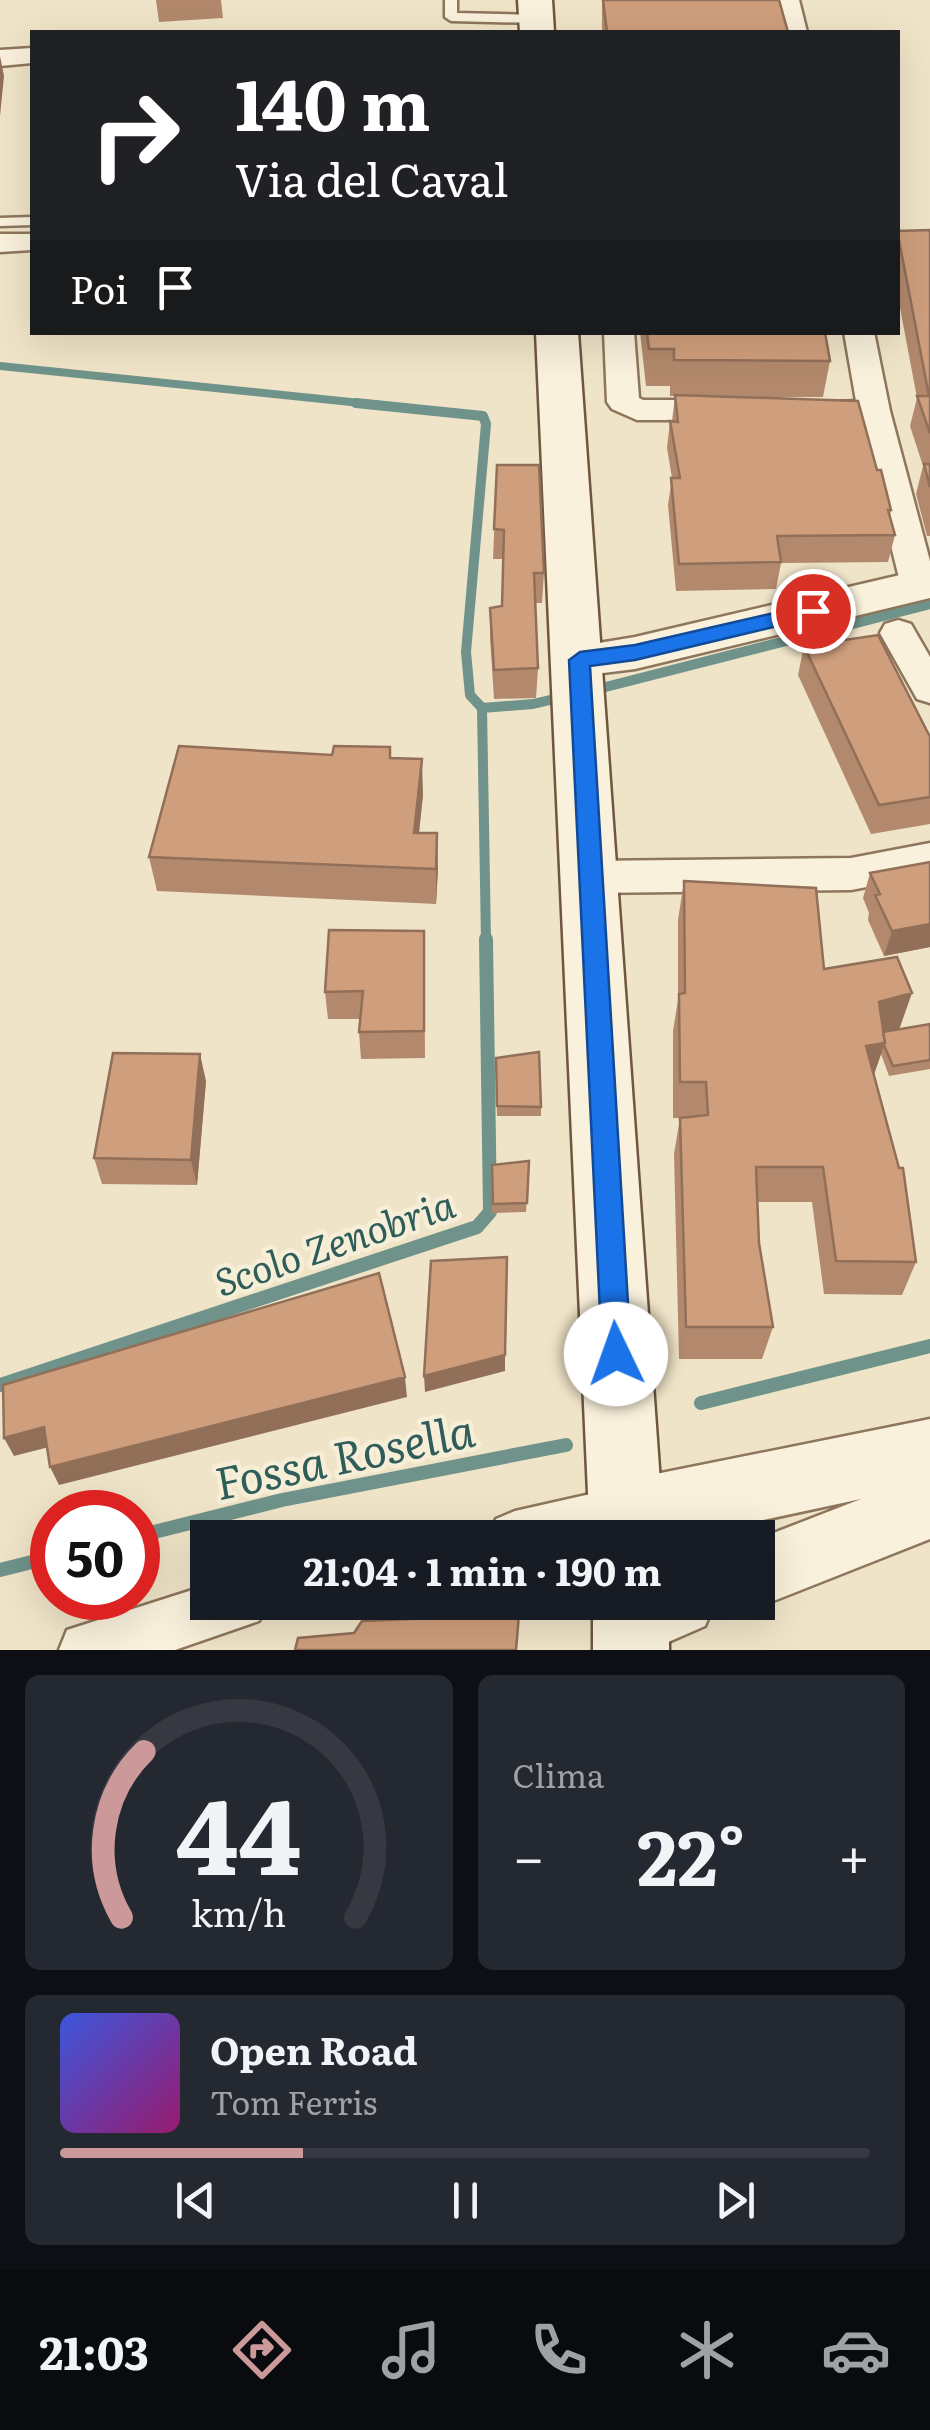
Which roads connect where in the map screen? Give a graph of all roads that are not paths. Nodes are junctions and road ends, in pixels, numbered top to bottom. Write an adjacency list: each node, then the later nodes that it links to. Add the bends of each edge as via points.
1 (451, 0): 3 (lane, via 452,17)
2 (787, 0): 4 (street)
3 (536, 17)
4 (794, 30)
5 (30, 56): 6 (street)
6 (0, 58)
7 (30, 221): 8 (lane)
8 (0, 222)
9 (30, 242): 10 (street)
10 (0, 243)
11 (558, 335): 17 (main road)
12 (619, 335): 14 (street, via 623,402 637,410)
13 (859, 335): 14 (street)
14 (874, 411): 15 (street)
15 (925, 584): 17 (street)
16 (898, 632): 18 (street)
17 (580, 660): 20 (main road)
18 (930, 690)
19 (930, 859): 20 (street, via 851,874)
20 (588, 878): 23 (main road)
21 (930, 1452): 24 (street)
22 (930, 1506): 25 (street)
23 (626, 1520)
24 (647, 1520)
25 (775, 1565)
26 (190, 1618): 27 (street)
27 (87, 1650)

